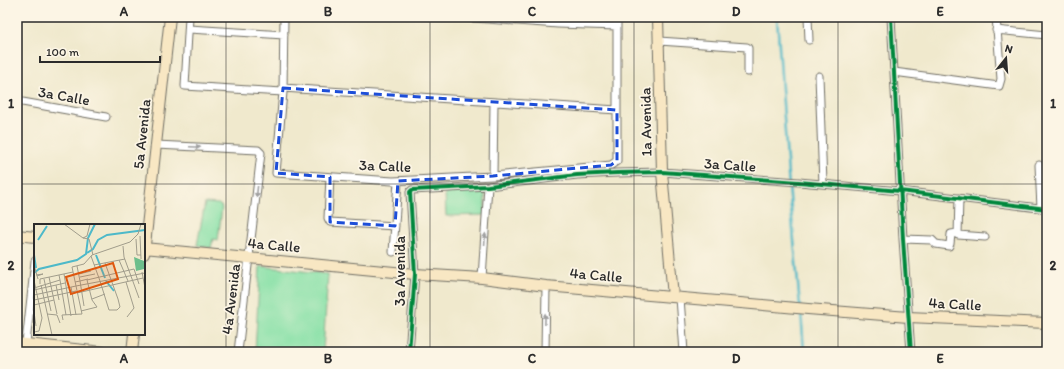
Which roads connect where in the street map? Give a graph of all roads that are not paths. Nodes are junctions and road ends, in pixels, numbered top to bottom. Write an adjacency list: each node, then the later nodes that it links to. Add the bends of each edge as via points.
1 (170, 17): 26 (main road, 5a Avenida)
2 (189, 17): 12 (street)
3 (284, 17): 14 (street)
4 (459, 17): 10 (street)
5 (617, 17): 11 (street)
6 (658, 17): 17 (main road, 1a Avenida)
7 (808, 17): 16 (street)
8 (891, 17): 19 (street)
9 (996, 17): 13 (street)
10 (558, 20): 11 (street)
11 (617, 26): 24 (street)
12 (188, 29): 14 (street); 21 (street, via 185,86)
13 (996, 30): 15 (street); 19 (street, via 1001,79 999,86)
14 (284, 35): 21 (street)
15 (1047, 35)
16 (809, 40)
17 (658, 41): 18 (street, via 747,47); 28 (main road, 1a Avenida)
18 (748, 72)
19 (894, 72): 35 (street)
20 (819, 76): 32 (street)
21 (283, 90): 23 (street); 30 (street, 3a Calle, via 276,173)
22 (17, 101): 25 (street, 3a Calle)
23 (494, 102): 24 (street); 29 (street)
24 (617, 110): 29 (street, 3a Calle, via 617,160 611,165)
25 (106, 117)
26 (156, 145): 44 (main road, 5a Avenida); 47 (street, 4a Avenida, one-way to 47, via 258,150 261,153)
27 (1039, 165): 37 (street)
28 (662, 172): 32 (street, 3a Calle); 33 (street, 3a Calle, via 577,175); 52 (main road, 1a Avenida)
29 (493, 176): 31 (street, 3a Calle)
30 (330, 177): 31 (street, 3a Calle); 38 (street, via 330,222)
31 (398, 181): 38 (street)
32 (823, 184): 35 (street, 3a Calle)
33 (488, 186): 34 (street, 3a Calle); 50 (street, one-way to 33)
34 (412, 190): 49 (street, 3a Avenida, via 410,192)
35 (900, 191): 36 (street, 3a Calle); 43 (street)
36 (959, 198): 37 (street, 3a Calle); 39 (street)
37 (1044, 208)
38 (395, 226): 46 (street)
39 (958, 233): 41 (street); 43 (street, via 950,234 949,246 936,244 932,240)
40 (17, 235): 42 (main road)
41 (985, 237)
42 (34, 238)
43 (903, 239): 53 (street)
44 (145, 241)
45 (145, 250): 47 (main road, 4a Calle)
46 (394, 252)
47 (250, 258): 49 (main road, 4a Calle); 59 (street, 4a Avenida)
48 (34, 268): 56 (street)
49 (416, 274): 50 (main road, 4a Calle); 60 (street, 3a Avenida)
50 (482, 278): 51 (main road, 4a Calle)
51 (546, 286): 52 (main road, 4a Calle); 61 (street, one-way to 51)
52 (676, 298): 53 (main road, 4a Calle); 62 (street, 1a Avenida)
53 (908, 317): 54 (main road, 4a Calle); 63 (street)
54 (1047, 323)
55 (134, 335): 58 (main road)
56 (23, 347): 57 (main road)
57 (103, 352)
58 (132, 352)
59 (238, 352)
60 (409, 352)
61 (545, 352)
62 (684, 352)
63 (911, 352)

